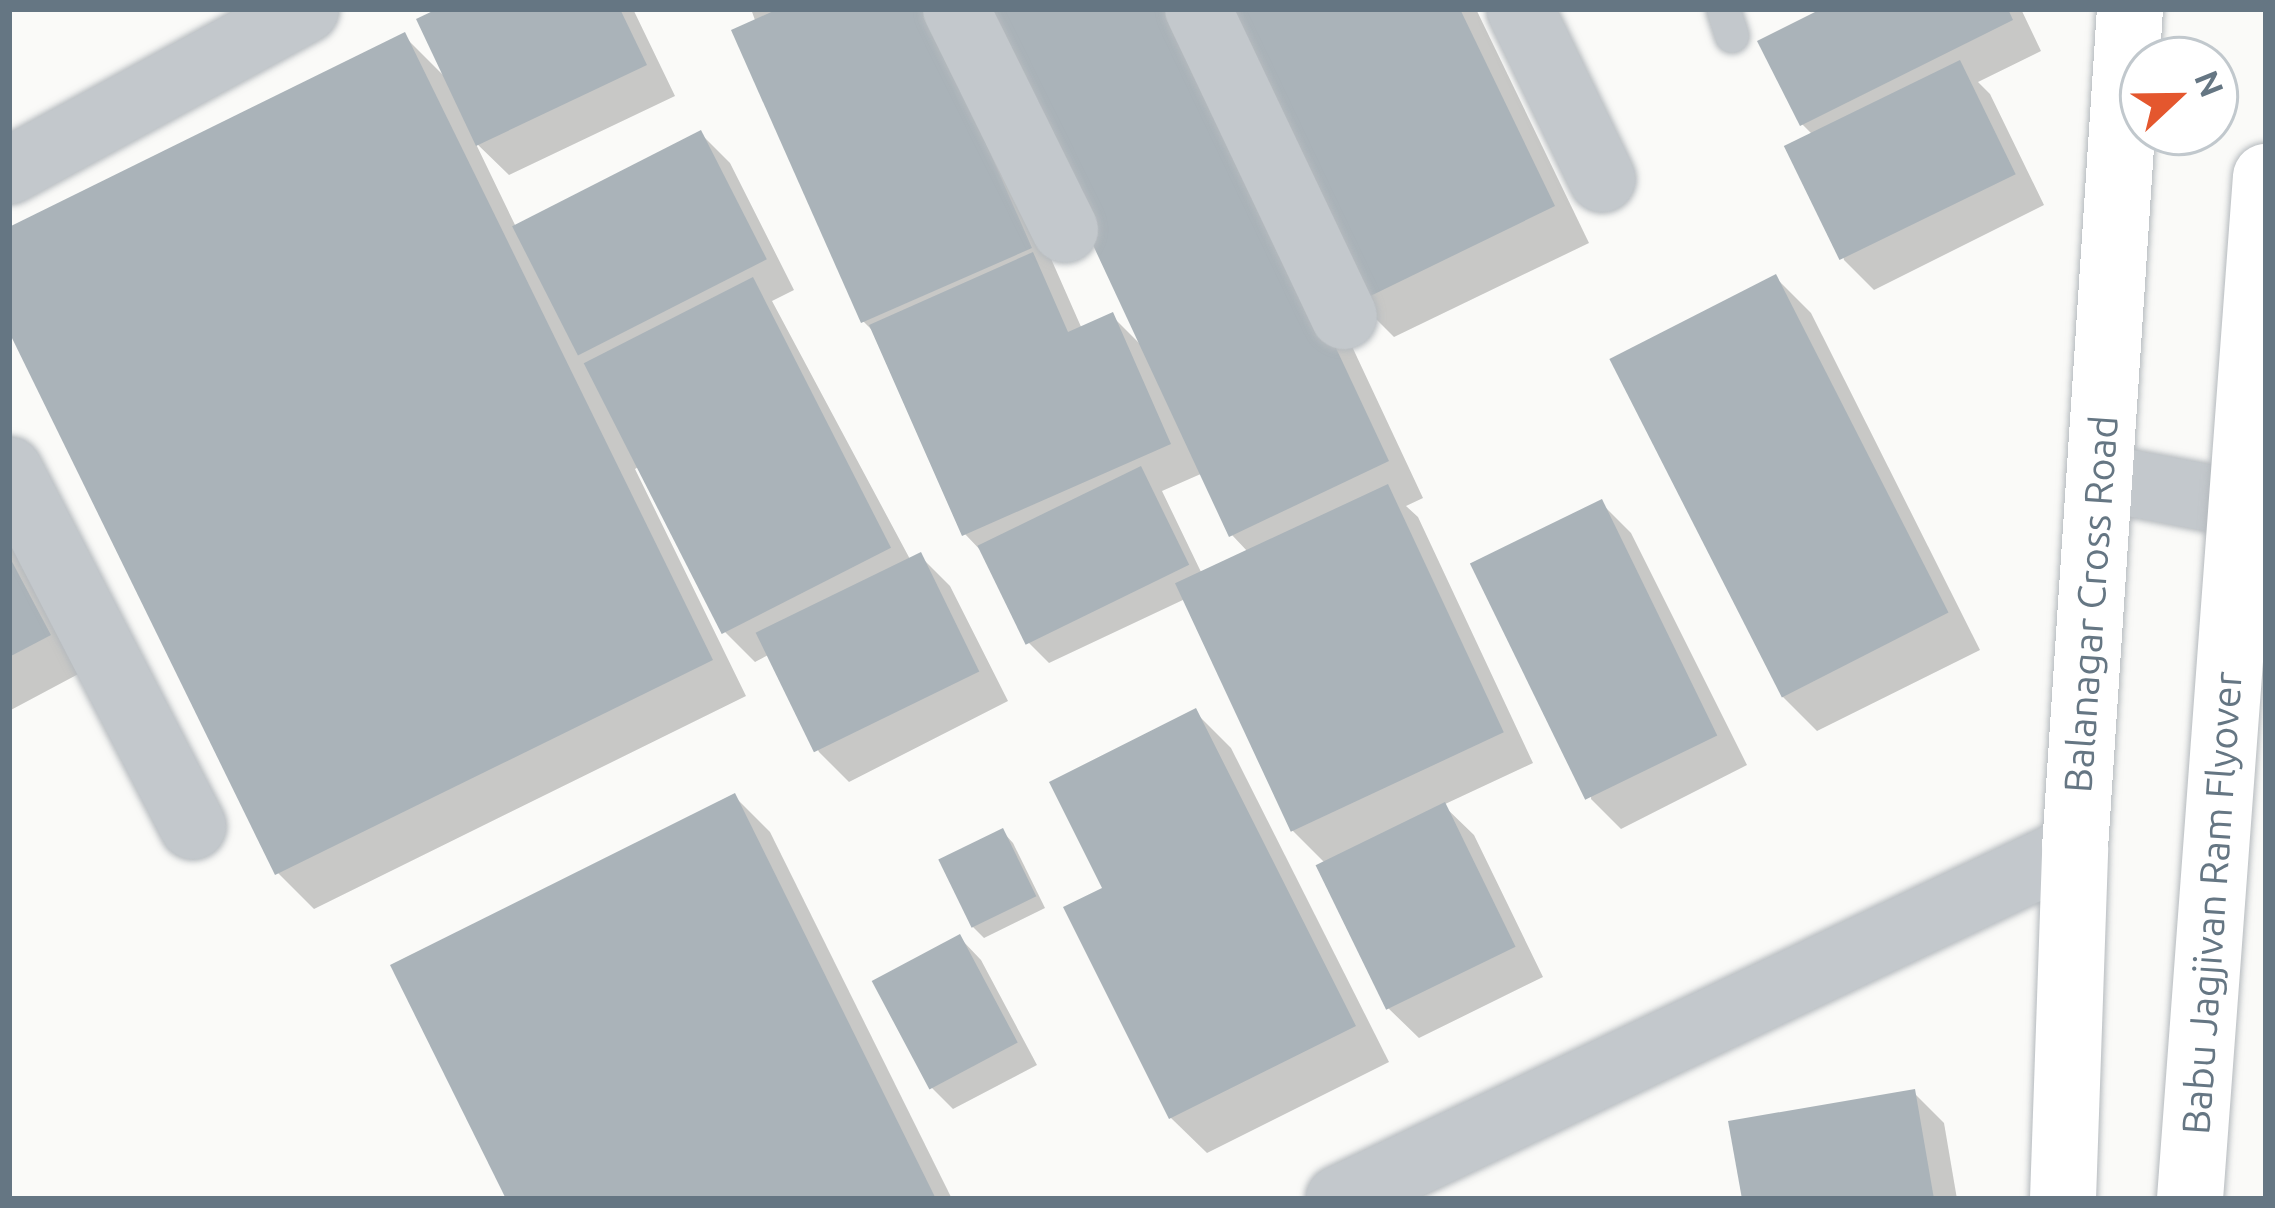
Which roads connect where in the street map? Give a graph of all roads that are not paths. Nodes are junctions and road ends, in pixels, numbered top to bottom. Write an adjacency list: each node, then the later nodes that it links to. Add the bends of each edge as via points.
1 (306, 9): 6 (street)
2 (956, 9): 9 (street)
3 (1198, 9): 10 (street)
4 (1520, 9): 8 (street)
5 (2130, 9): 12 (main road, Balanagar Cross Road)
6 (9, 171)
7 (2266, 177): 18 (main road, Babu Jagjivan Ram Flyover, bridge)
8 (1603, 179)
9 (1065, 230)
10 (1345, 316)
11 (9, 470): 14 (street)
12 (2099, 476): 13 (street); 15 (main road, Balanagar Cross Road)
13 (2266, 509)
14 (194, 826)
15 (2075, 848): 16 (street); 17 (main road, Balanagar Cross Road)
16 (1340, 1199)
17 (2063, 1199)
18 (2190, 1199)

